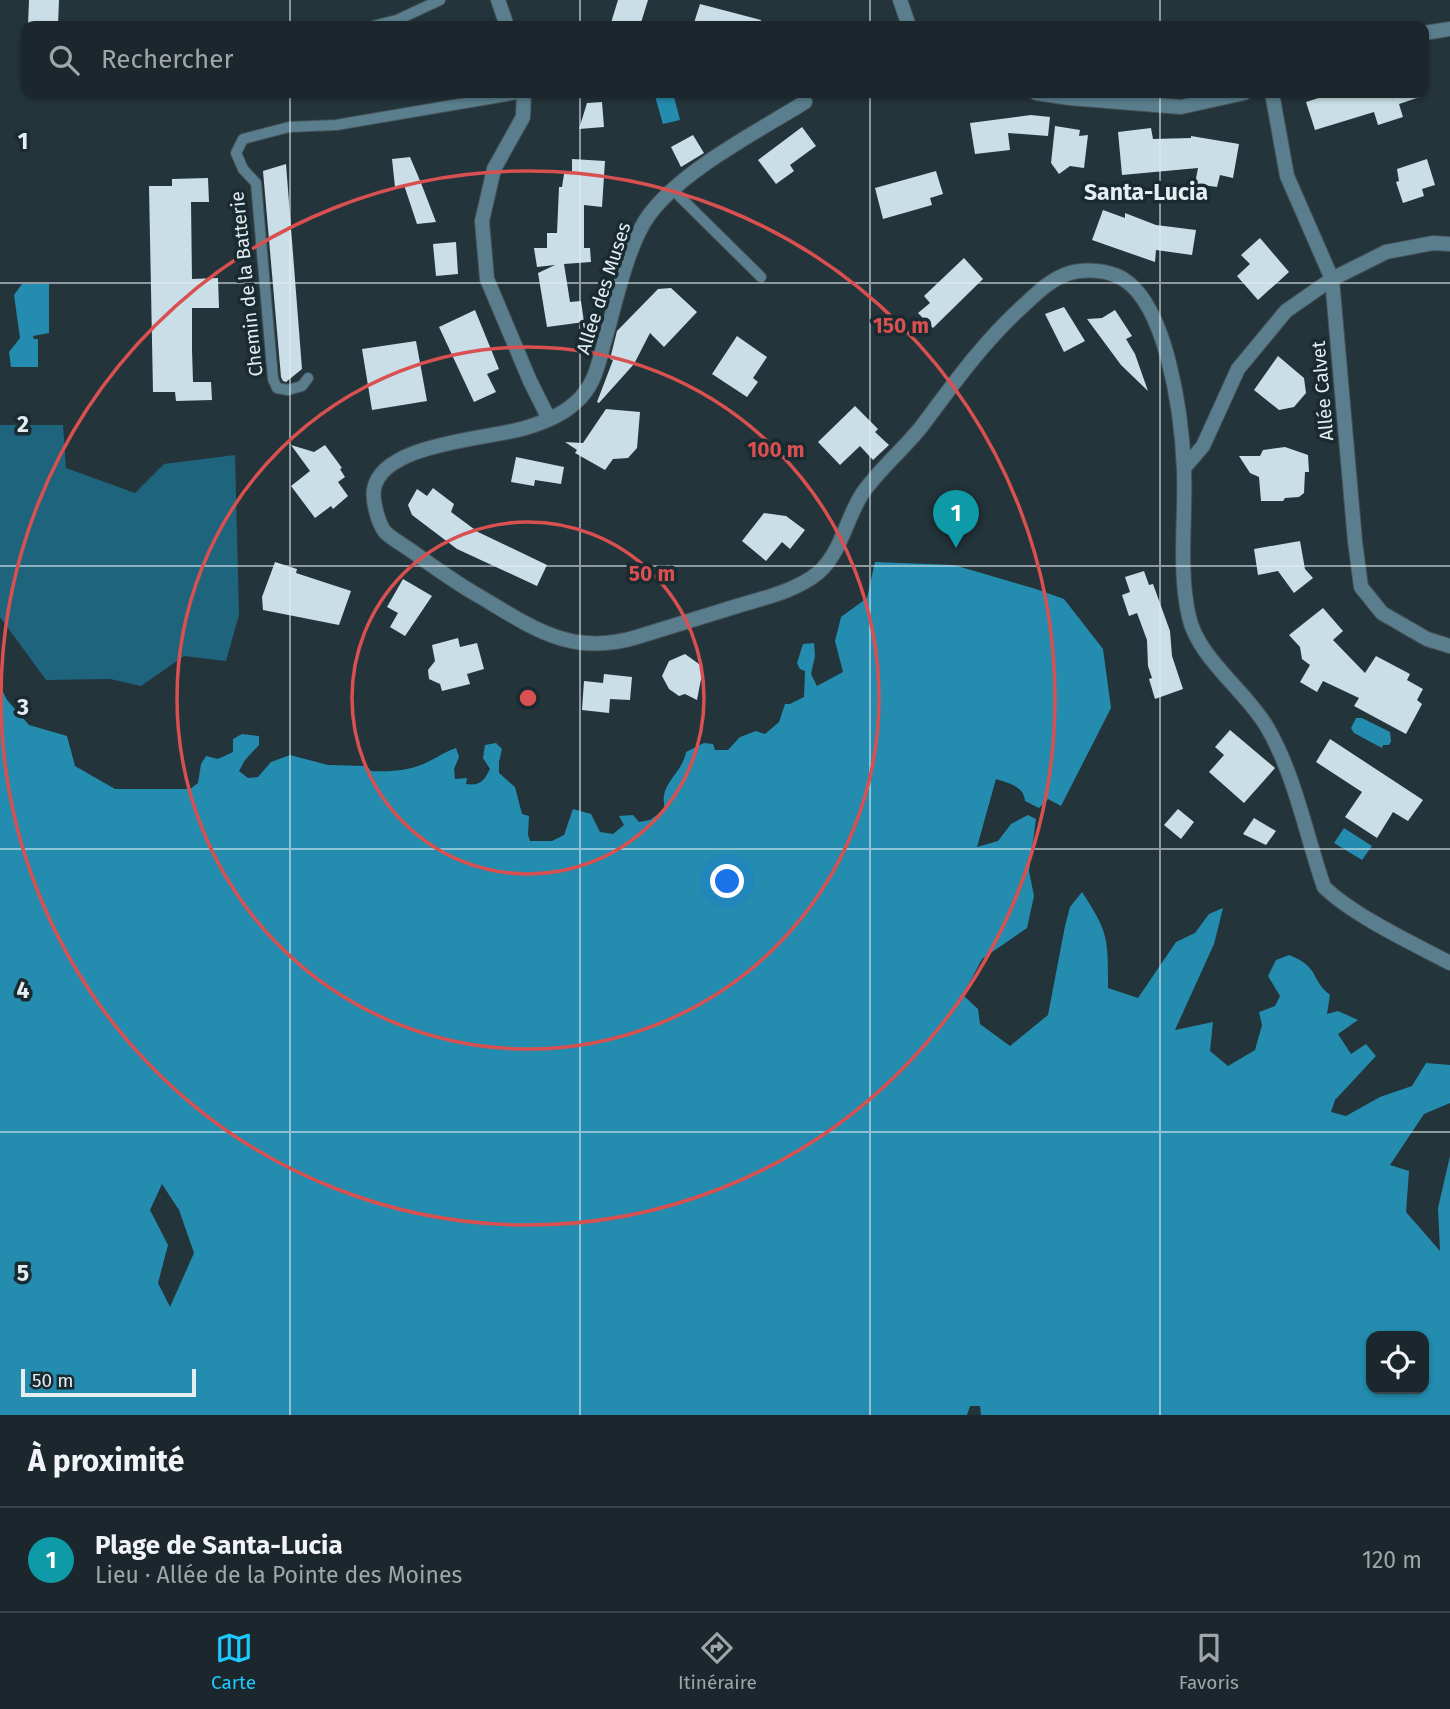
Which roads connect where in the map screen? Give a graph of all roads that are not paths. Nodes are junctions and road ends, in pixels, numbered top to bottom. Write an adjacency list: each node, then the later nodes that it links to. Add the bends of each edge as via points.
1 (440, 0): 4 (lane)
2 (498, 0): 5 (street)
3 (900, 0): 6 (street)
4 (393, 21)
5 (505, 21)
6 (907, 21)
7 (1450, 29): 8 (street)
8 (1429, 32)
9 (495, 98): 19 (lane, Chemin de la Batterie, via 336,125 289,127 243,139 236,153 256,183 273,379 277,388 288,390 302,386)
10 (524, 98): 20 (street, via 523,117 494,169 482,221 487,279)
11 (1064, 98): 12 (street, via 1181,107)
12 (1222, 98)
13 (1273, 98): 18 (street, Allée Calvet, via 1287,176)
14 (805, 102): 15 (street, Allée des Muses)
15 (673, 190): 17 (lane); 20 (street, Allée des Muses, via 647,217 631,251 593,383 575,404)
16 (1450, 244): 18 (street, via 1386,252)
17 (761, 277)
18 (1332, 279): 21 (street, via 1286,311 1238,369 1203,446); 22 (street, Allée Calvet, via 1361,587 1382,613 1427,639)
19 (308, 378)
20 (550, 419): 21 (street, Allée des Muses, via 405,456 385,468 374,487 376,509 383,530 459,585 541,632 590,645 624,641 789,590 821,570 860,497 994,332 1041,289 1066,274 1088,270 1114,274 1136,288 1152,314 1168,358)
21 (1184, 468): 23 (street, Allée des Muses, via 1189,620 1200,643 1264,721 1278,747 1324,887 1387,930)
22 (1450, 646)
23 (1450, 963)

